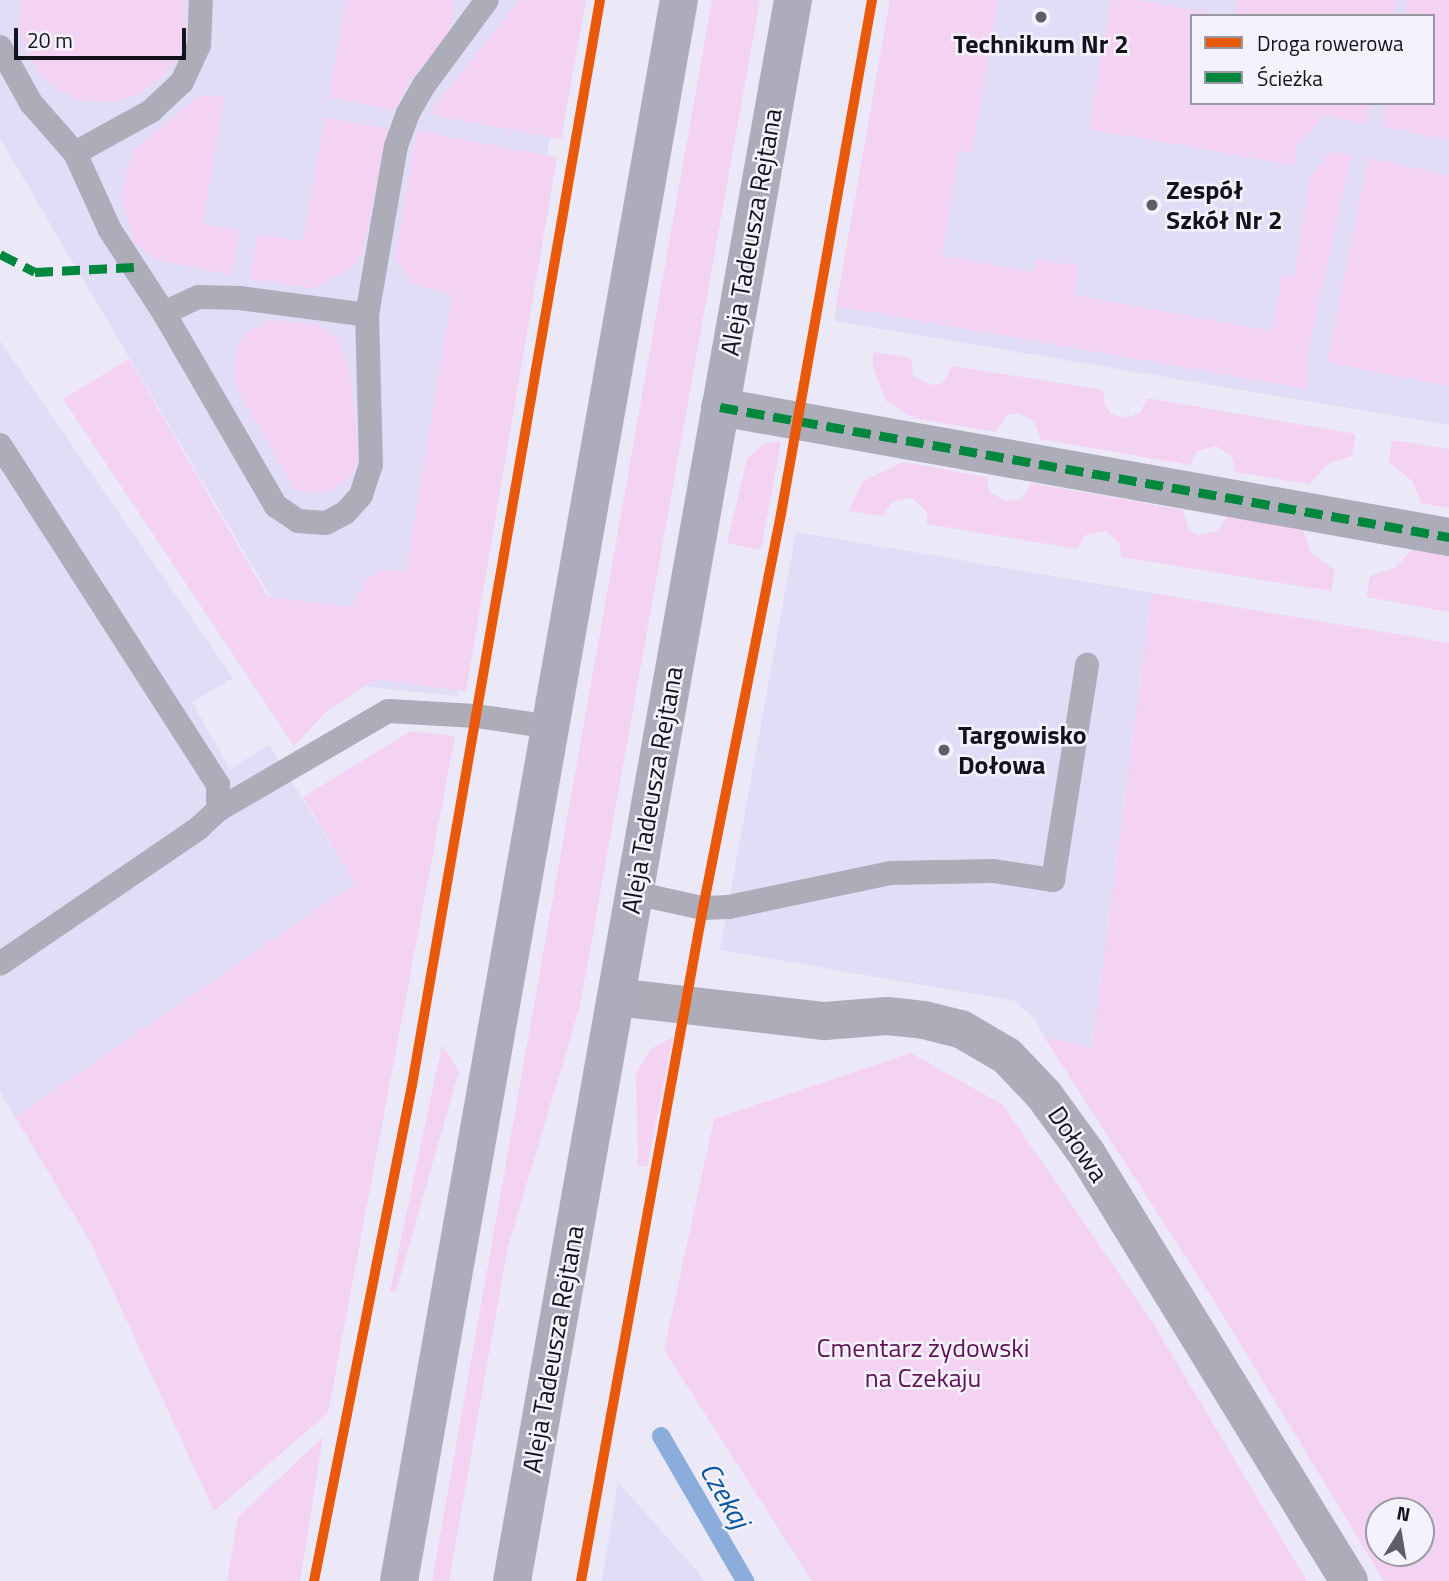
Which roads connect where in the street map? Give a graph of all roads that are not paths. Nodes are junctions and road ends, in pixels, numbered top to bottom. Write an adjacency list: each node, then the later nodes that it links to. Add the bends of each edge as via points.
1 (201, 0): 6 (lane, via 199,45 182,82 151,111)
2 (487, 0): 8 (lane, via 408,113 388,181)
3 (679, 0): 13 (main road)
4 (793, 0): 9 (main road, Aleja Tadeusza Rejtana)
5 (0, 47): 6 (lane, via 31,103)
6 (75, 153): 7 (lane, via 110,230)
7 (164, 313): 8 (lane, via 199,297); 8 (lane, via 276,506 298,521 326,523 345,513 361,495 371,465)
8 (367, 315)
9 (720, 407): 11 (street); 15 (main road, Aleja Tadeusza Rejtana)
10 (0, 445): 14 (lane, via 218,785)
11 (1449, 537)
12 (1087, 665): 15 (lane, via 1053,880 993,872 890,873 729,907 703,908)
13 (551, 727): 14 (lane, via 476,716 388,711); 18 (main road)
14 (218, 810): 16 (lane, via 199,828)
15 (634, 893): 17 (main road, Aleja Tadeusza Rejtana)
16 (0, 964)
17 (616, 997): 19 (main road, Aleja Tadeusza Rejtana); 20 (street, Dołowa, via 825,1021 887,1016 924,1020 961,1029 1007,1056 1044,1095 1087,1154)
18 (399, 1581)
19 (512, 1581)
20 (1349, 1581)

